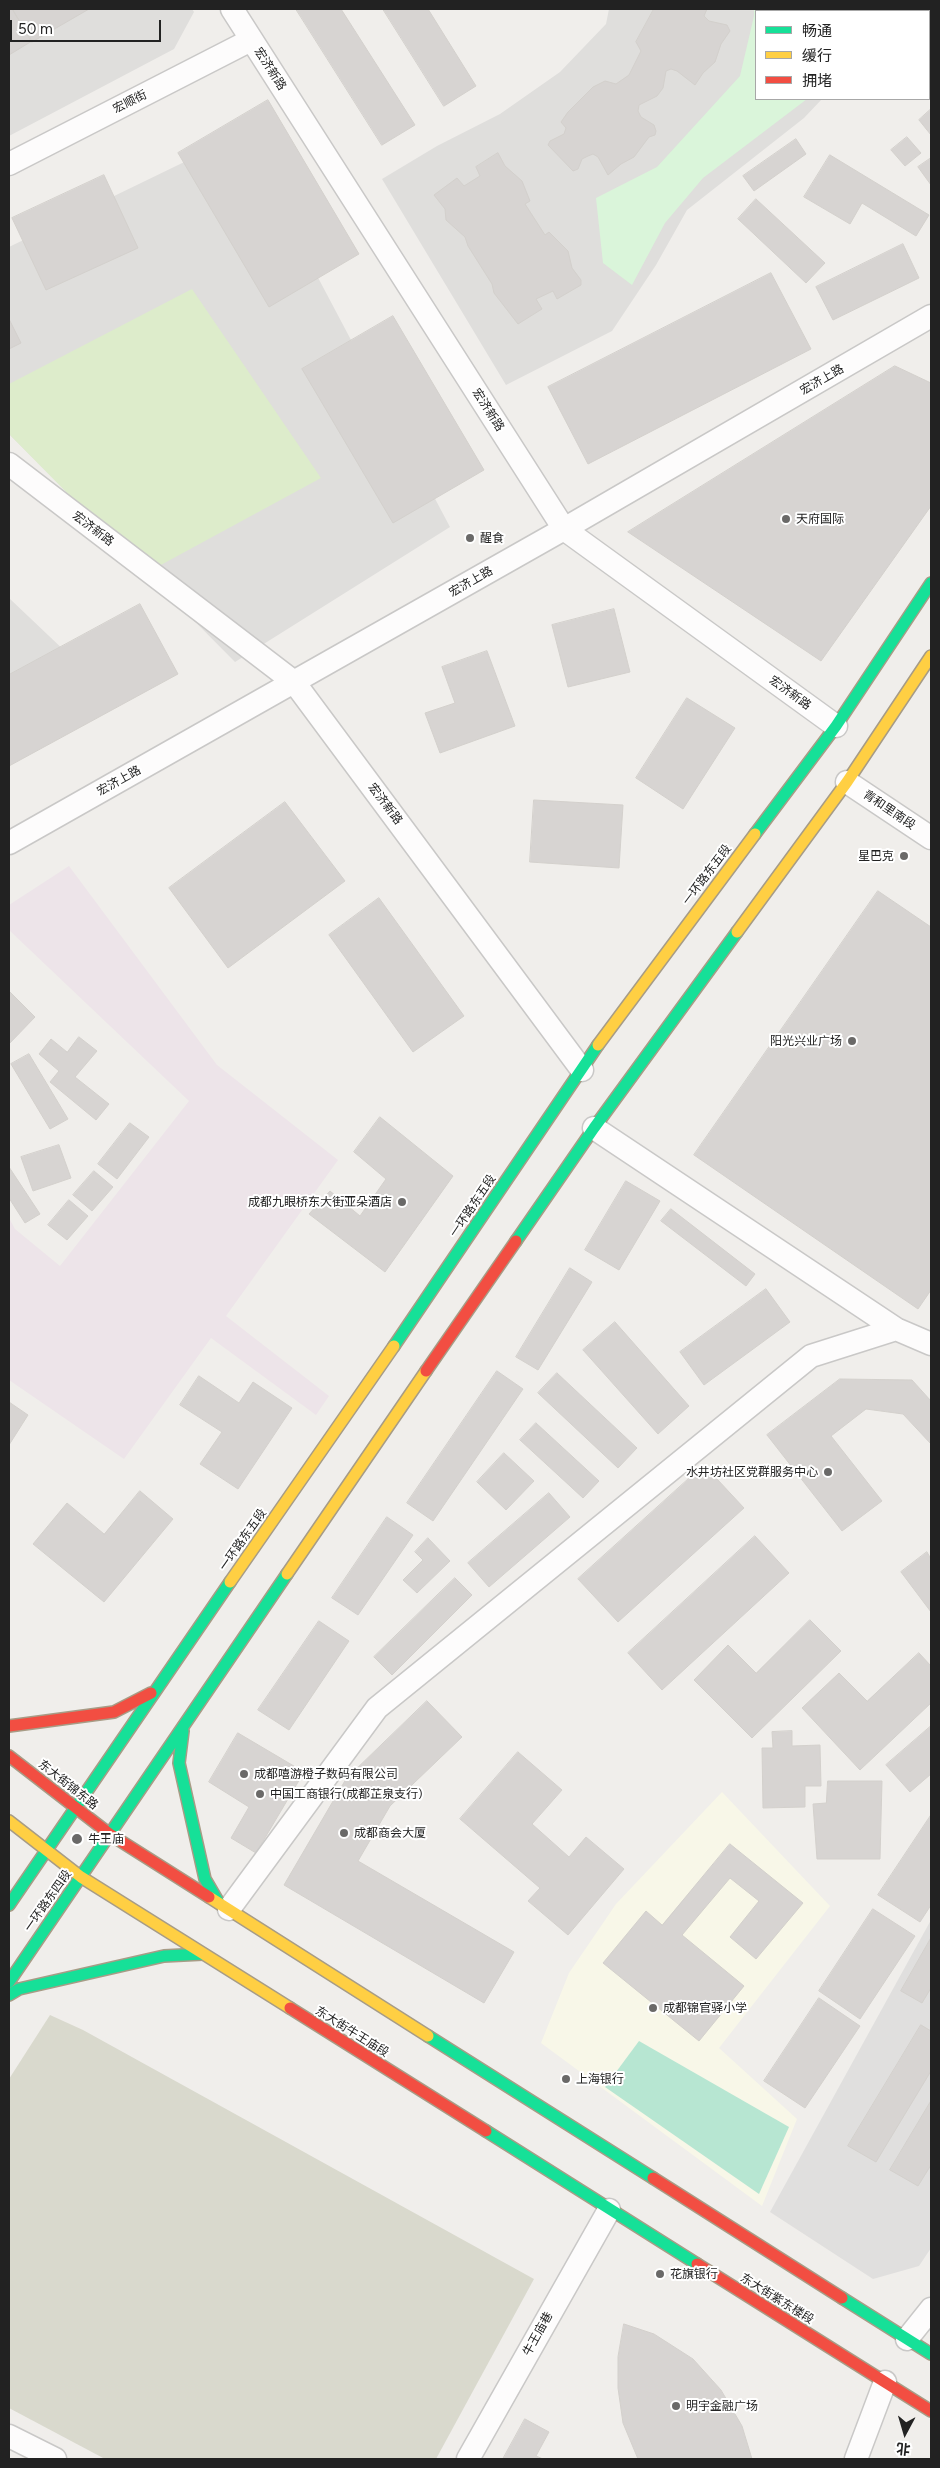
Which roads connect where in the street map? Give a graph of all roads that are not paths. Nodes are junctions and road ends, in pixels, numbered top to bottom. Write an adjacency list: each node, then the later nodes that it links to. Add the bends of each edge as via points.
1 (232, 9): 2 (street, 宏济新路)
2 (251, 40): 3 (street, 宏顺街); 6 (street, 宏济新路)
3 (9, 164)
4 (931, 316): 6 (street, 宏济上路)
5 (9, 464): 9 (street, 宏济新路)
6 (564, 529): 9 (street, 宏济上路); 10 (street, 宏济新路)
7 (931, 583): 10 (main road, 一环路东五段)
8 (931, 656): 11 (main road)
9 (294, 682): 13 (street, 宏济上路); 14 (street, 宏济新路)
10 (836, 726): 14 (main road, 一环路东五段)
11 (847, 782): 12 (street, 青和里南段); 15 (main road)
12 (931, 838)
13 (9, 843)
14 (582, 1070): 18 (main road, 一环路东五段)
15 (594, 1128): 16 (street); 20 (main road, via 360,1465)
16 (896, 1329): 17 (street); 28 (street, via 811,1356 377,1708)
17 (931, 1344)
18 (154, 1691): 19 (main road, via 114,1712); 22 (main road, 一环路东五段)
19 (9, 1726)
20 (183, 1728): 24 (main road); 28 (main road, via 179,1763 205,1879)
21 (9, 1756): 22 (main road, 东大街锦东路)
22 (74, 1808): 24 (main road, 东大街锦东路); 25 (main road, 一环路东五段)
23 (9, 1821): 25 (main road)
24 (111, 1835): 26 (main road, 一环路东四段); 28 (main road)
25 (45, 1851): 26 (main road); 27 (main road)
26 (81, 1877): 29 (main road, 东大街牛王庙段); 30 (main road, 一环路东四段)
27 (9, 1906)
28 (224, 1907): 34 (main road)
29 (202, 1954): 31 (main road, via 164,1956 20,1989); 32 (main road, 东大街牛王庙段)
30 (9, 1982)
31 (9, 1995)
32 (609, 2210): 36 (main road, 东大街紫东楼段); 40 (street, 牛王庙巷)
33 (931, 2309): 34 (street)
34 (907, 2339): 35 (main road)
35 (931, 2354)
36 (885, 2382): 37 (main road, 东大街紫东楼段); 41 (street)
37 (931, 2411)
38 (9, 2436): 39 (street)
39 (55, 2459)
40 (468, 2459)
41 (856, 2459)

